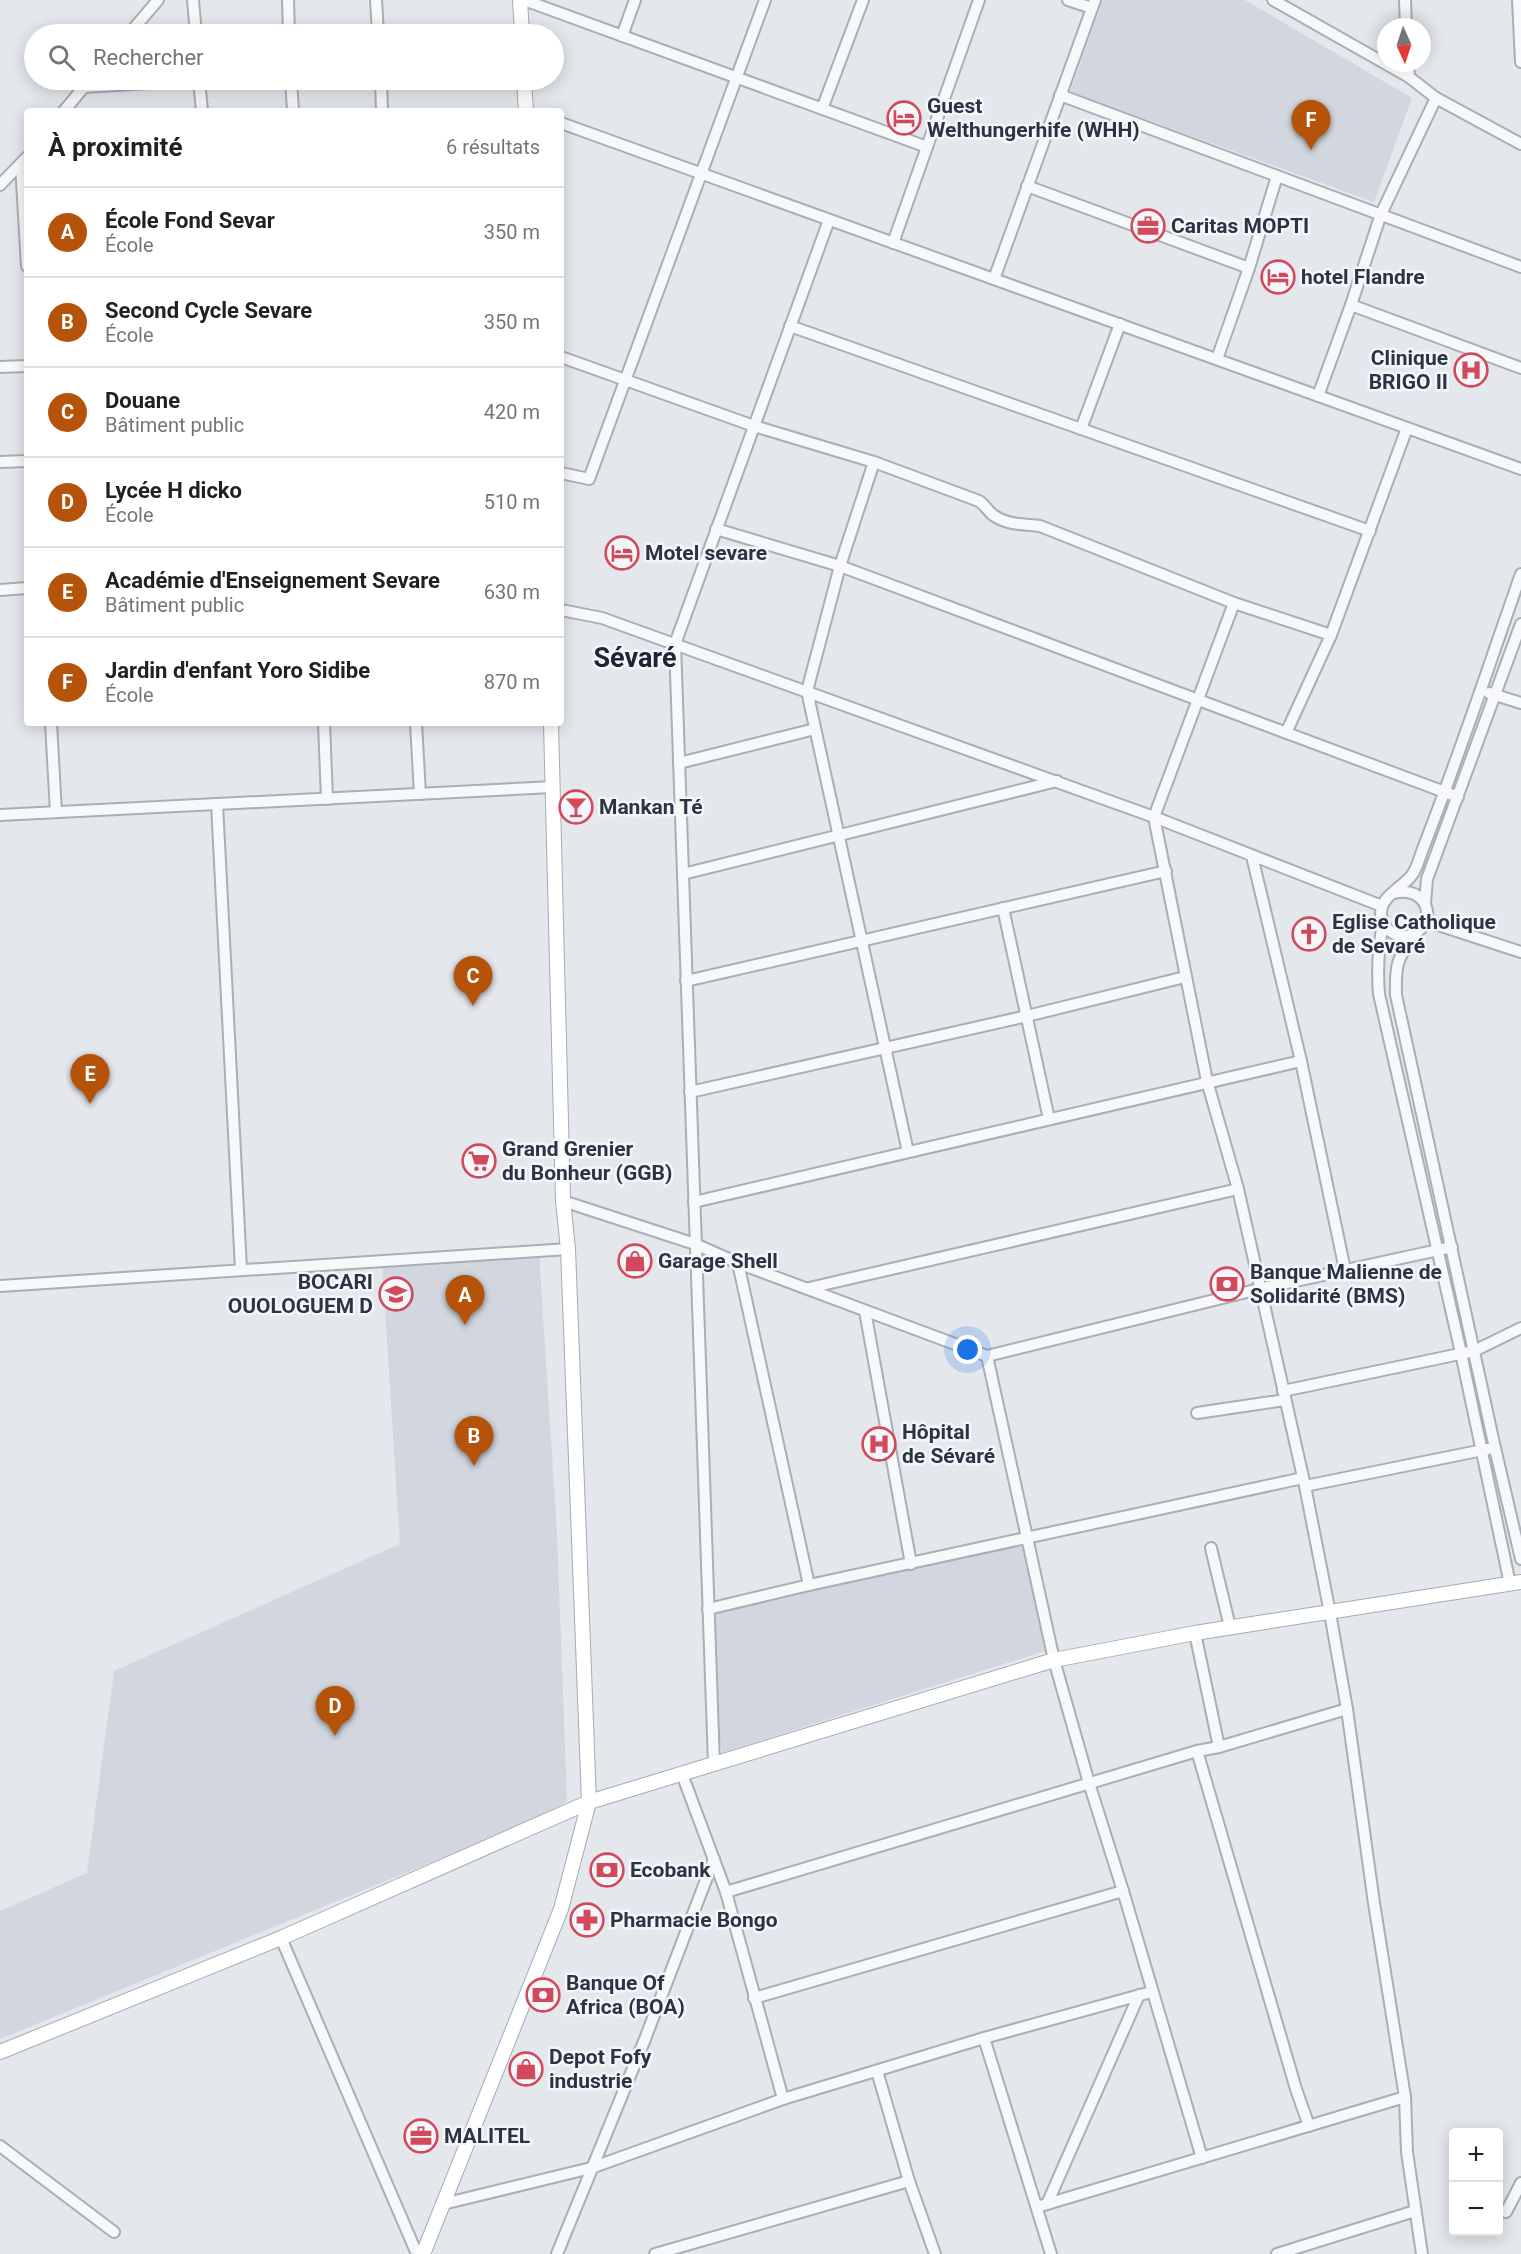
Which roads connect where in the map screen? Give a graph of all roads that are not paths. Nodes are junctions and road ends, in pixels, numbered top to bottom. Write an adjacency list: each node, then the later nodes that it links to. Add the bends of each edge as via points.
1 (158, 0): 17 (street)
2 (193, 0): 18 (street)
3 (288, 0): 4 (street); 19 (street)
4 (299, 0)
5 (376, 0): 20 (street)
6 (522, 0): 21 (main road); 22 (street)
7 (635, 0): 22 (street)
8 (765, 0): 26 (street)
9 (863, 0): 39 (street)
10 (979, 0): 42 (street)
11 (1068, 0): 15 (street)
12 (1274, 0): 25 (street)
13 (1405, 0): 16 (street)
14 (1518, 0): 23 (street)
15 (1093, 4): 32 (street)
16 (1406, 18)
17 (138, 24)
18 (195, 24)
19 (289, 24)
20 (377, 24)
21 (522, 24)
22 (622, 36): 26 (street)
23 (1521, 62)
24 (1409, 72): 25 (street)
25 (1409, 77): 33 (street)
26 (737, 78): 39 (street); 44 (street)
27 (81, 90): 34 (street)
28 (200, 90): 35 (street)
29 (292, 90): 36 (street)
30 (381, 90): 37 (street)
31 (525, 90): 38 (main road)
32 (1060, 95): 45 (street); 47 (street)
33 (1436, 98): 41 (street); 48 (street)
34 (66, 108)
35 (202, 108)
36 (293, 108)
37 (382, 108)
38 (526, 108)
39 (822, 109): 42 (street)
40 (564, 124): 44 (street)
41 (1521, 144)
42 (927, 147): 50 (street)
43 (24, 164): 46 (street)
44 (702, 174): 49 (street); 62 (street)
45 (1277, 176): 48 (street); 52 (street)
46 (0, 185)
47 (1027, 186): 52 (street); 53 (street)
48 (1381, 214): 51 (street); 54 (street)
49 (829, 220): 50 (street); 56 (street)
50 (892, 243): 53 (street)
51 (1521, 267)
52 (1249, 268): 58 (street)
53 (994, 279): 55 (street)
54 (1351, 305): 61 (street); 63 (street)
55 (1120, 324): 58 (street); 66 (street)
56 (790, 326): 64 (street); 66 (street)
57 (564, 358): 62 (street)
58 (1217, 359): 63 (street)
59 (24, 366): 60 (street)
60 (0, 367)
61 (1521, 368)
62 (626, 380): 64 (street); 71 (street, via 589,479)
63 (1318, 396): 65 (street)
64 (754, 426): 69 (street); 72 (street)
65 (1407, 428): 70 (street); 73 (street)
66 (1081, 429): 73 (street)
67 (24, 461): 68 (street)
68 (0, 462)
69 (874, 462): 74 (street); 78 (street, via 979,501 999,519 1040,526)
70 (1521, 468)
71 (564, 474)
72 (716, 529): 74 (street); 82 (street)
73 (1370, 531): 81 (street)
74 (840, 566): 84 (street); 86 (street)
75 (1520, 581): 83 (street)
76 (24, 588): 77 (street)
77 (0, 590)
78 (1234, 603): 81 (street); 86 (street)
79 (564, 611): 82 (street, via 602,618)
80 (1521, 624): 85 (street)
81 (1331, 635): 93 (street)
82 (675, 644): 84 (street); 94 (street)
83 (1481, 690): 85 (street); 97 (street)
84 (807, 691): 92 (street); 95 (street)
85 (1496, 695): 87 (street); 99 (street)
86 (1198, 699): 93 (street); 104 (street)
87 (1521, 704)
88 (51, 726): 102 (street)
89 (324, 726): 100 (street)
90 (416, 726): 98 (street)
91 (551, 726): 96 (main road)
92 (815, 729): 94 (street); 105 (street)
93 (1286, 733): 97 (street)
94 (679, 763): 108 (street)
95 (1057, 781): 104 (street); 105 (street)
96 (553, 787): 98 (street); 128 (main road)
97 (1445, 792): 99 (street); 109 (street, via 1413,874)
98 (420, 794): 100 (street)
99 (1458, 797): 110 (street, via 1426,879)
100 (327, 799): 101 (street)
101 (217, 804): 102 (street); 135 (street)
102 (56, 812): 103 (street)
103 (0, 815)
104 (1154, 817): 106 (street); 107 (street)
105 (838, 836): 108 (street); 116 (street)
106 (1252, 856): 111 (street); 122 (street)
107 (1166, 871): 112 (street); 118 (street)
108 (682, 874): 119 (street)
109 (1394, 893): 110 (street, via 1412,892); 111 (street)
110 (1425, 903): 113 (street)
111 (1382, 906): 114 (street)
112 (1003, 908): 116 (street); 120 (street)
113 (1426, 921): 115 (street); 117 (street)
114 (1383, 924): 115 (street, via 1397,935); 133 (street, via 1378,947 1379,994)
115 (1414, 934): 131 (street, via 1398,957 1396,995)
116 (862, 941): 119 (street); 121 (street)
117 (1521, 952)
118 (1185, 977): 120 (street); 123 (street)
119 (686, 981): 124 (street)
120 (1027, 1016): 121 (street); 125 (street)
121 (885, 1048): 124 (street); 126 (street)
122 (1301, 1061): 123 (street); 136 (street)
123 (1208, 1081): 125 (street); 127 (street)
124 (690, 1092): 129 (street)
125 (1049, 1119): 126 (street)
126 (908, 1152): 129 (street)
127 (1238, 1189): 138 (street); 139 (street)
128 (564, 1202): 130 (street); 132 (main road)
129 (694, 1202): 130 (street)
130 (695, 1244): 134 (street); 156 (street)
131 (1452, 1247): 133 (street); 142 (street)
132 (567, 1249): 135 (street); 167 (main road)
133 (1437, 1250): 136 (street); 143 (street)
134 (738, 1263): 138 (street); 155 (street)
135 (241, 1269): 137 (street)
136 (1346, 1270): 139 (street)
137 (0, 1286)
138 (808, 1288): 140 (street)
139 (1259, 1289): 144 (street); 145 (street)
140 (866, 1311): 144 (street); 153 (street)
141 (1521, 1328): 142 (street)
142 (1474, 1351): 143 (street); 147 (street)
143 (1461, 1353): 145 (street); 148 (street)
144 (987, 1356): 150 (street)
145 (1284, 1396): 146 (street); 149 (street)
146 (1197, 1413)
147 (1495, 1448): 148 (street); 152 (street)
148 (1482, 1450): 149 (street); 154 (street)
149 (1304, 1482): 150 (street); 157 (street)
150 (1028, 1538): 153 (street); 160 (street)
151 (1211, 1548): 158 (street)
152 (1521, 1559)
153 (910, 1564): 155 (street)
154 (1516, 1583): 157 (main road)
155 (809, 1585): 156 (street)
156 (708, 1609): 164 (street)
157 (1330, 1613): 158 (main road); 161 (street)
158 (1230, 1628): 159 (main road)
159 (1195, 1633): 160 (main road); 162 (street)
160 (1054, 1660): 164 (main road); 166 (street)
161 (1347, 1709): 162 (street); 178 (street)
162 (1219, 1747): 163 (street)
163 (1197, 1751): 166 (street); 180 (street)
164 (714, 1764): 165 (main road)
165 (682, 1774): 167 (main road); 168 (street)
166 (1089, 1783): 169 (street); 170 (street)
167 (589, 1802): 171 (main road); 186 (main road, via 561,1910)
168 (714, 1859): 170 (street); 183 (street)
169 (1123, 1891): 172 (street); 174 (street)
170 (726, 1892): 174 (street)
171 (281, 1938): 176 (main road); 191 (street)
172 (1151, 1992): 173 (street); 182 (street)
173 (1138, 1995): 175 (street); 187 (street)
174 (754, 1998): 179 (street)
175 (984, 2038): 177 (street); 187 (street)
176 (0, 2052)
177 (877, 2071): 179 (street); 184 (street)
178 (1405, 2097): 180 (street); 188 (street)
179 (783, 2099): 183 (street)
180 (1309, 2126): 182 (street)
181 (0, 2146): 190 (street)
182 (1202, 2158): 187 (street)
183 (591, 2168): 186 (street); 193 (street)
184 (909, 2181): 194 (street); 195 (street)
185 (1521, 2182): 189 (street)
186 (443, 2204): 192 (main road)
187 (1042, 2206): 196 (street)
188 (1415, 2211): 197 (street); 198 (street)
189 (1506, 2212)
190 (114, 2232)
191 (417, 2254)
192 (423, 2254)
193 (557, 2254)
194 (655, 2254)
195 (935, 2254)
196 (1051, 2254)
197 (1277, 2254)
198 (1422, 2254)

